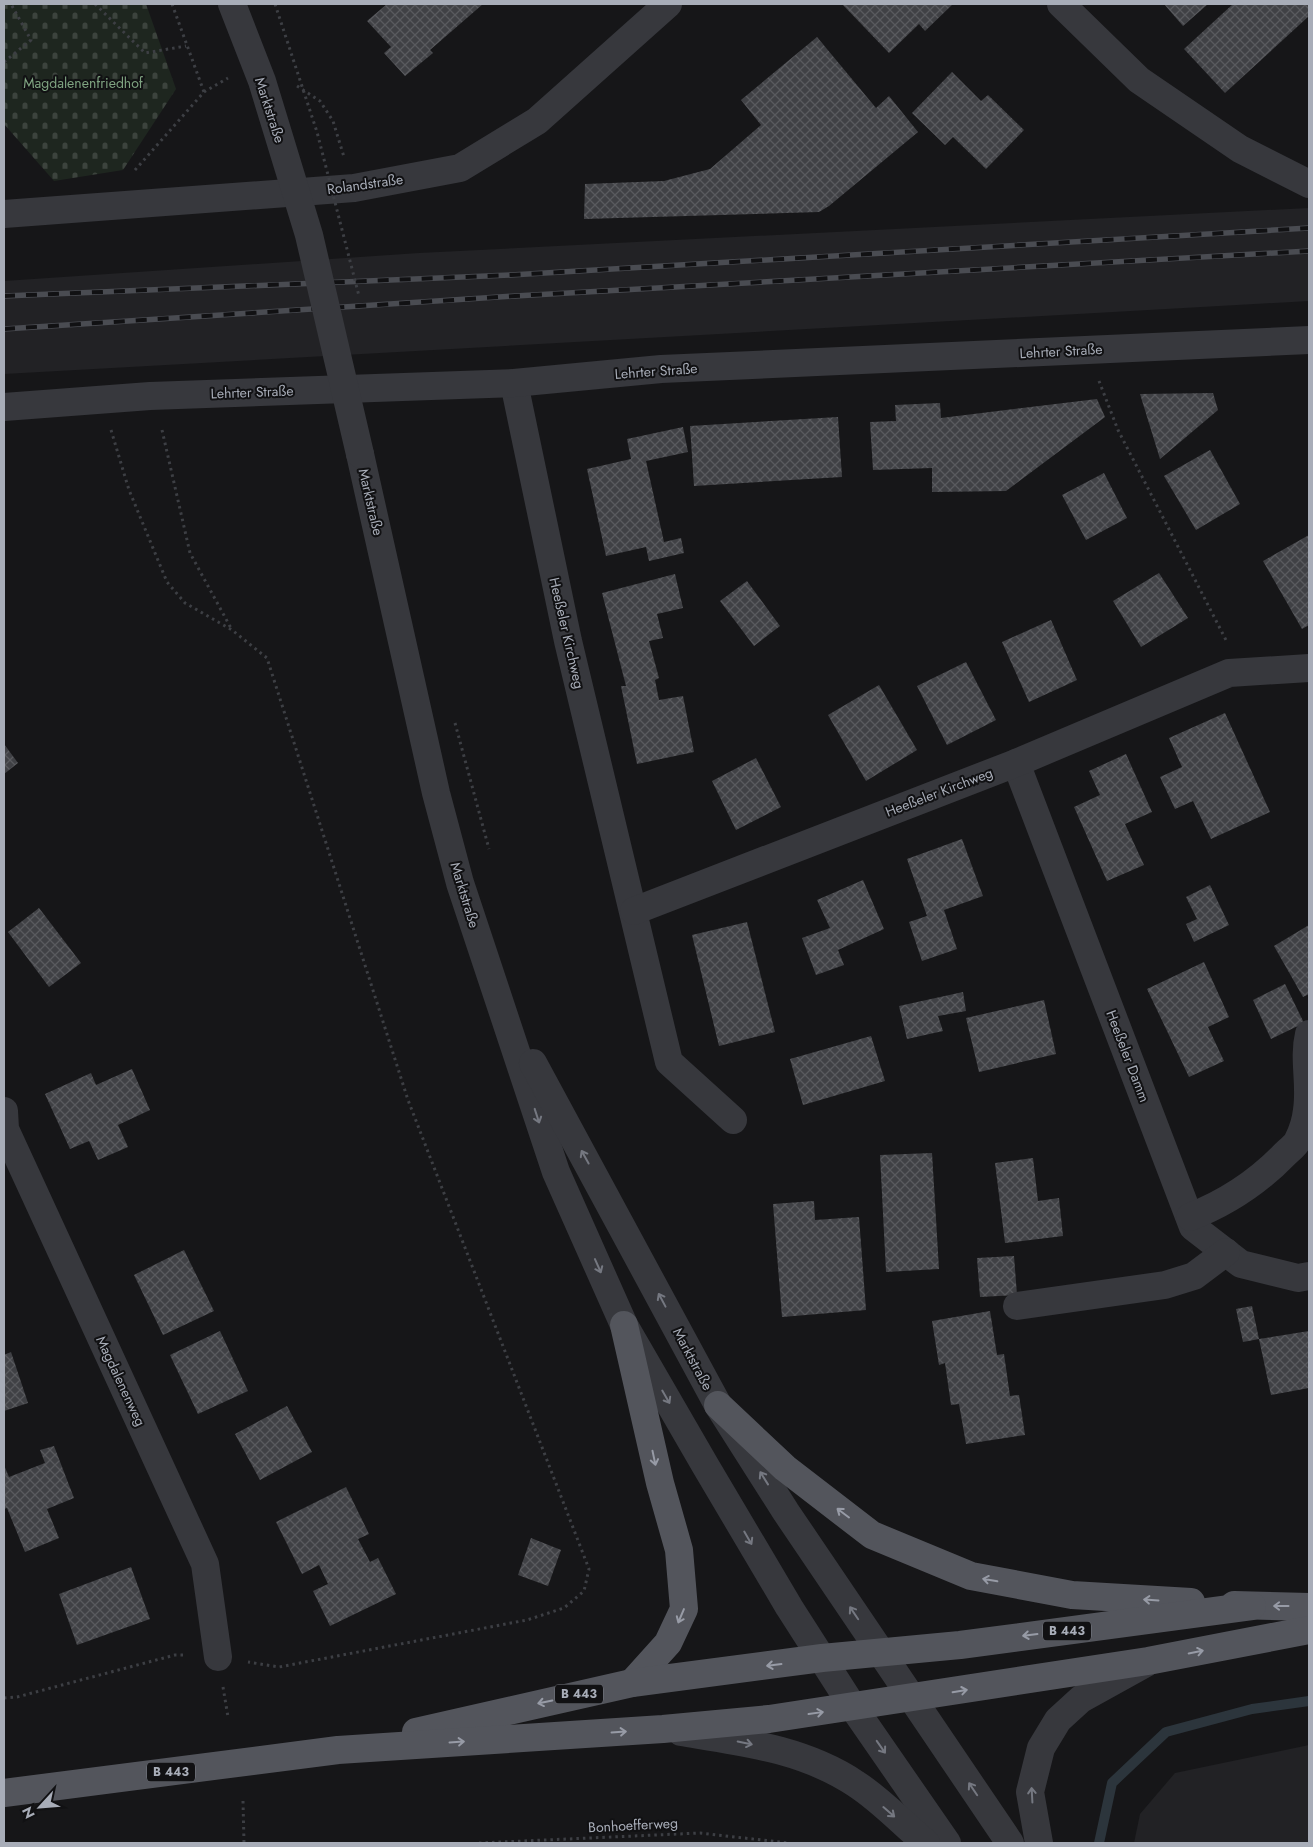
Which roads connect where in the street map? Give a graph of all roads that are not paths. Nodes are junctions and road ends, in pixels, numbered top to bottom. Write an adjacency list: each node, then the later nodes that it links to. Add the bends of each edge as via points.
1 (232, 4): 12 (street, Marktstraße, bridge, via 262,82 309,235 436,793 460,884)
2 (668, 4): 5 (street, Rolandstraße, via 537,121 460,168 354,188)
3 (1062, 4): 4 (street, via 1139,80 1240,149)
4 (1309, 184)
5 (4, 214)
6 (1309, 340): 7 (street, Lehrter Straße, via 661,370)
7 (514, 383): 8 (street, Lehrter Straße, via 150,396); 11 (street, Heeßeler Kirchweg, via 568,641)
8 (4, 407)
9 (1309, 668): 10 (street, Heeßeler Kirchweg, via 1229,673)
10 (1016, 763): 11 (street, Heeßeler Kirchweg); 16 (street, Heeßeler Damm)
11 (634, 910): 14 (street, Heeßeler Kirchweg, via 669,1062)
12 (499, 1003): 20 (street, Marktstraße, one-way to 20, via 556,1172); 21 (street, Marktstraße, one-way to 12)
13 (1309, 1034): 16 (street, via 1305,1061 1307,1110 1298,1141 1271,1169 1239,1193)
14 (733, 1120)
15 (4, 1123): 26 (street, Magdalenenweg, via 204,1564)
16 (1190, 1217): 17 (street, Heeßeler Damm, via 1193,1227)
17 (1226, 1252): 18 (street, Heeßeler Damm, via 1240,1264 1298,1278); 19 (street, via 1194,1276 1165,1286)
18 (1309, 1276)
19 (1017, 1306)
20 (624, 1325): 27 (street, Marktstraße, one-way to 27); 29 (main road, one-way to 29, via 660,1483 679,1550 684,1609 668,1643)
21 (718, 1404): 22 (main road, one-way to 21, via 1072,1594 971,1576 872,1535 785,1468); 25 (street, Marktstraße, one-way to 21)
22 (1252, 1606): 23 (main road, B 443, one-way to 22); 25 (main road, B 443, one-way to 25)
23 (1309, 1607)
24 (1309, 1630): 28 (main road, B 443, one-way to 24)
25 (881, 1653): 27 (main road, B 443); 30 (street, Marktstraße)
26 (218, 1657)
27 (822, 1658): 29 (main road, B 443, one-way to 29); 31 (street, Marktstraße)
28 (1148, 1662): 30 (main road, B 443, one-way to 28); 38 (street, one-way to 28, via 1030,1792 1041,1748 1058,1720 1081,1699)
29 (632, 1683): 33 (main road, B 443, one-way to 33)
30 (912, 1699): 31 (main road, B 443); 37 (street, Marktstraße, one-way to 30)
31 (853, 1707): 32 (main road, B 443, one-way to 31); 36 (street, Marktstraße, one-way to 36)
32 (663, 1729): 33 (main road, B 443, one-way to 32); 35 (street, one-way to 35, via 735,1741 810,1759 857,1784)
33 (338, 1750): 34 (main road, B 443)
34 (4, 1793)
35 (926, 1843)
36 (947, 1843)
37 (1010, 1843)
38 (1039, 1843)

